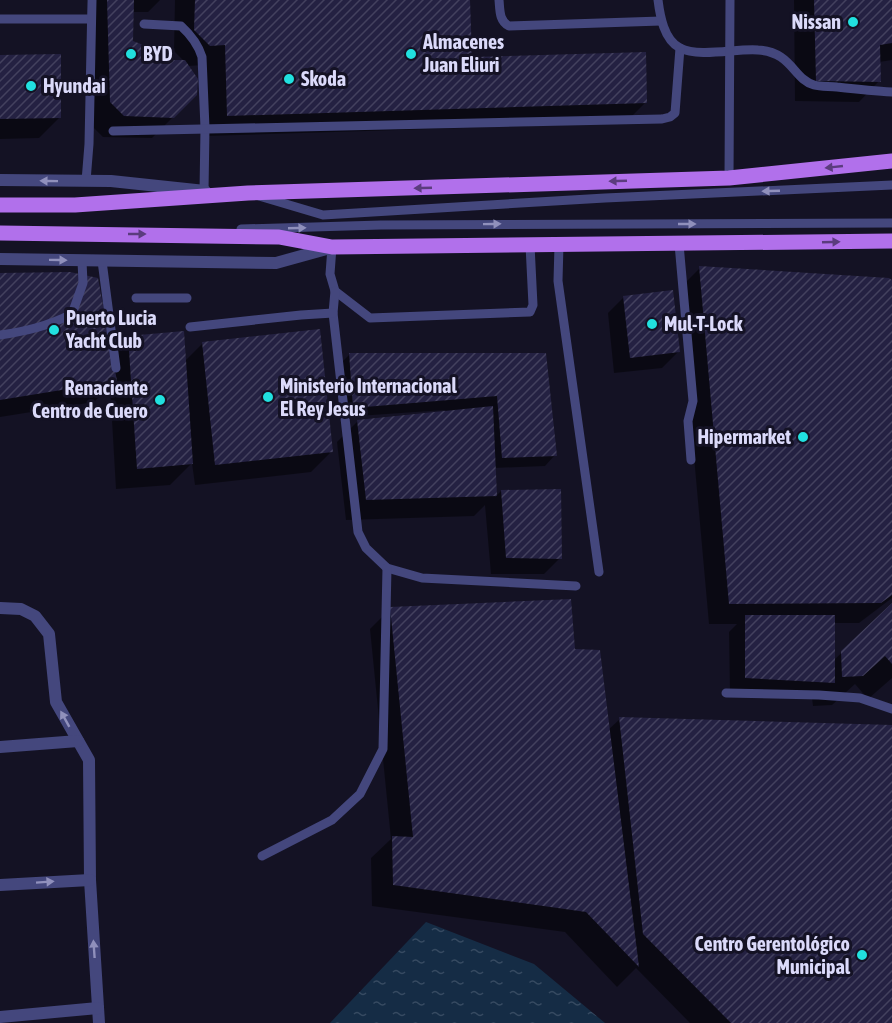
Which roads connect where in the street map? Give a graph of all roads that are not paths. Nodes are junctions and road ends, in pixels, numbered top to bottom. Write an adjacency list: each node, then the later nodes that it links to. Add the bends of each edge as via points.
1 (92, 0): 6 (lane)
2 (499, 0): 7 (lane, via 501,18 509,26)
3 (658, 0): 7 (lane)
4 (730, 0): 10 (lane)
5 (0, 19): 6 (lane)
6 (91, 19): 17 (lane)
7 (660, 21): 9 (lane)
8 (144, 24): 12 (lane, via 181,26 195,41 202,57)
9 (680, 48): 10 (lane); 12 (lane, via 675,113 670,117)
10 (730, 52): 11 (lane, via 759,50 781,56 812,85); 15 (lane)
11 (892, 93)
12 (205, 128): 13 (lane); 19 (lane)
13 (113, 131)
14 (892, 161): 15 (main road, one-way to 15)
15 (729, 178): 20 (main road, one-way to 20)
16 (0, 180): 17 (street, one-way to 16)
17 (86, 181): 19 (street)
18 (892, 185): 20 (lane, one-way to 20, via 322,215)
19 (204, 191): 20 (street)
20 (241, 194): 21 (main road, via 75,206)
21 (0, 205)
22 (892, 223): 24 (lane, one-way to 22, via 381,225)
23 (0, 233): 24 (main road, one-way to 24)
24 (176, 234): 29 (main road, via 279,237)
25 (885, 241): 26 (main road, one-way to 25); 30 (street)
26 (679, 244): 28 (main road); 41 (lane, via 693,401 688,421)
27 (530, 245): 28 (main road); 29 (main road); 34 (lane, via 533,305 525,314 370,318)
28 (559, 245): 43 (lane, via 558,281)
29 (332, 247): 33 (street, via 276,263); 34 (lane, via 330,274)
30 (892, 247)
31 (0, 259): 32 (street, one-way to 32)
32 (82, 261): 33 (street); 39 (lane, via 83,283 72,314 33,330)
33 (102, 261): 40 (lane)
34 (335, 291): 37 (lane)
35 (136, 298): 36 (lane)
36 (187, 298)
37 (333, 314): 38 (lane); 42 (lane, via 358,532 366,548)
38 (190, 327)
39 (0, 334)
40 (116, 368)
41 (691, 460)
42 (387, 568): 44 (lane, via 422,578); 50 (lane, via 383,749 360,794 333,820)
43 (599, 572)
44 (576, 586)
45 (0, 608): 48 (street, one-way to 45, via 56,702 49,634 34,616 21,609)
46 (726, 693): 47 (lane, via 860,698)
47 (892, 709)
48 (78, 741): 49 (street); 51 (street, via 89,760)
49 (0, 747)
50 (262, 856)
51 (90, 880): 52 (street, one-way to 51); 53 (street, one-way to 51)
52 (0, 885)
53 (98, 1008): 54 (street); 55 (street)
54 (0, 1017)
55 (99, 1023)

